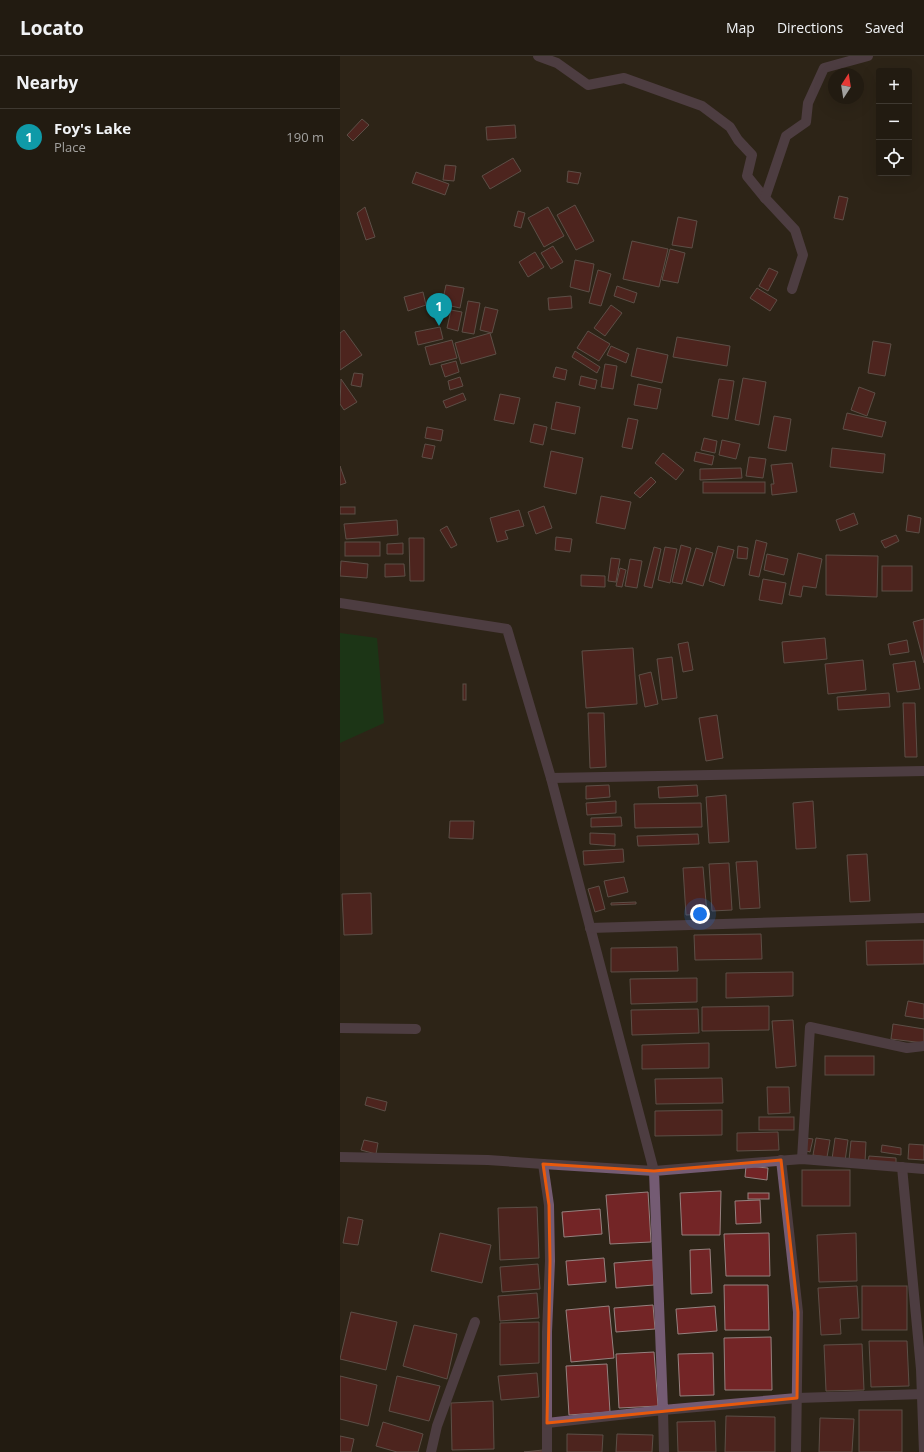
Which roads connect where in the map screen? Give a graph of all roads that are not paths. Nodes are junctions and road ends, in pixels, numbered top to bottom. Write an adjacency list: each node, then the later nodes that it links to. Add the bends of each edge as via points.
1 (538, 56): 3 (street, via 557,63 588,85 624,78 702,106 730,127 752,155 748,176)
2 (868, 56): 3 (street, via 824,68 808,103 806,122 786,136)
3 (765, 198): 4 (street, via 795,230 803,255)
4 (792, 289)
5 (340, 604): 7 (street, via 507,629)
6 (924, 771): 7 (street)
7 (551, 778): 9 (street)
8 (924, 918): 9 (street)
9 (590, 928): 19 (street)
10 (340, 1028): 11 (street)
11 (416, 1029)
12 (924, 1046): 14 (street, via 907,1048 810,1027)
13 (340, 1157): 16 (street, via 488,1160)
14 (802, 1159): 15 (street); 17 (street)
15 (781, 1160): 19 (street); 22 (street, via 798,1312)
16 (543, 1164): 19 (street); 24 (street, via 549,1205 550,1261)
17 (902, 1167): 18 (street); 21 (street)
18 (924, 1169)
19 (654, 1171): 23 (street)
20 (474, 1322): 25 (street, via 437,1426)
21 (923, 1394): 22 (street); 29 (street)
22 (796, 1398): 23 (street); 28 (street)
23 (663, 1410): 24 (street); 27 (street)
24 (546, 1422): 26 (street)
25 (431, 1452)
26 (547, 1452)
27 (664, 1452)
28 (796, 1452)
29 (924, 1452)

